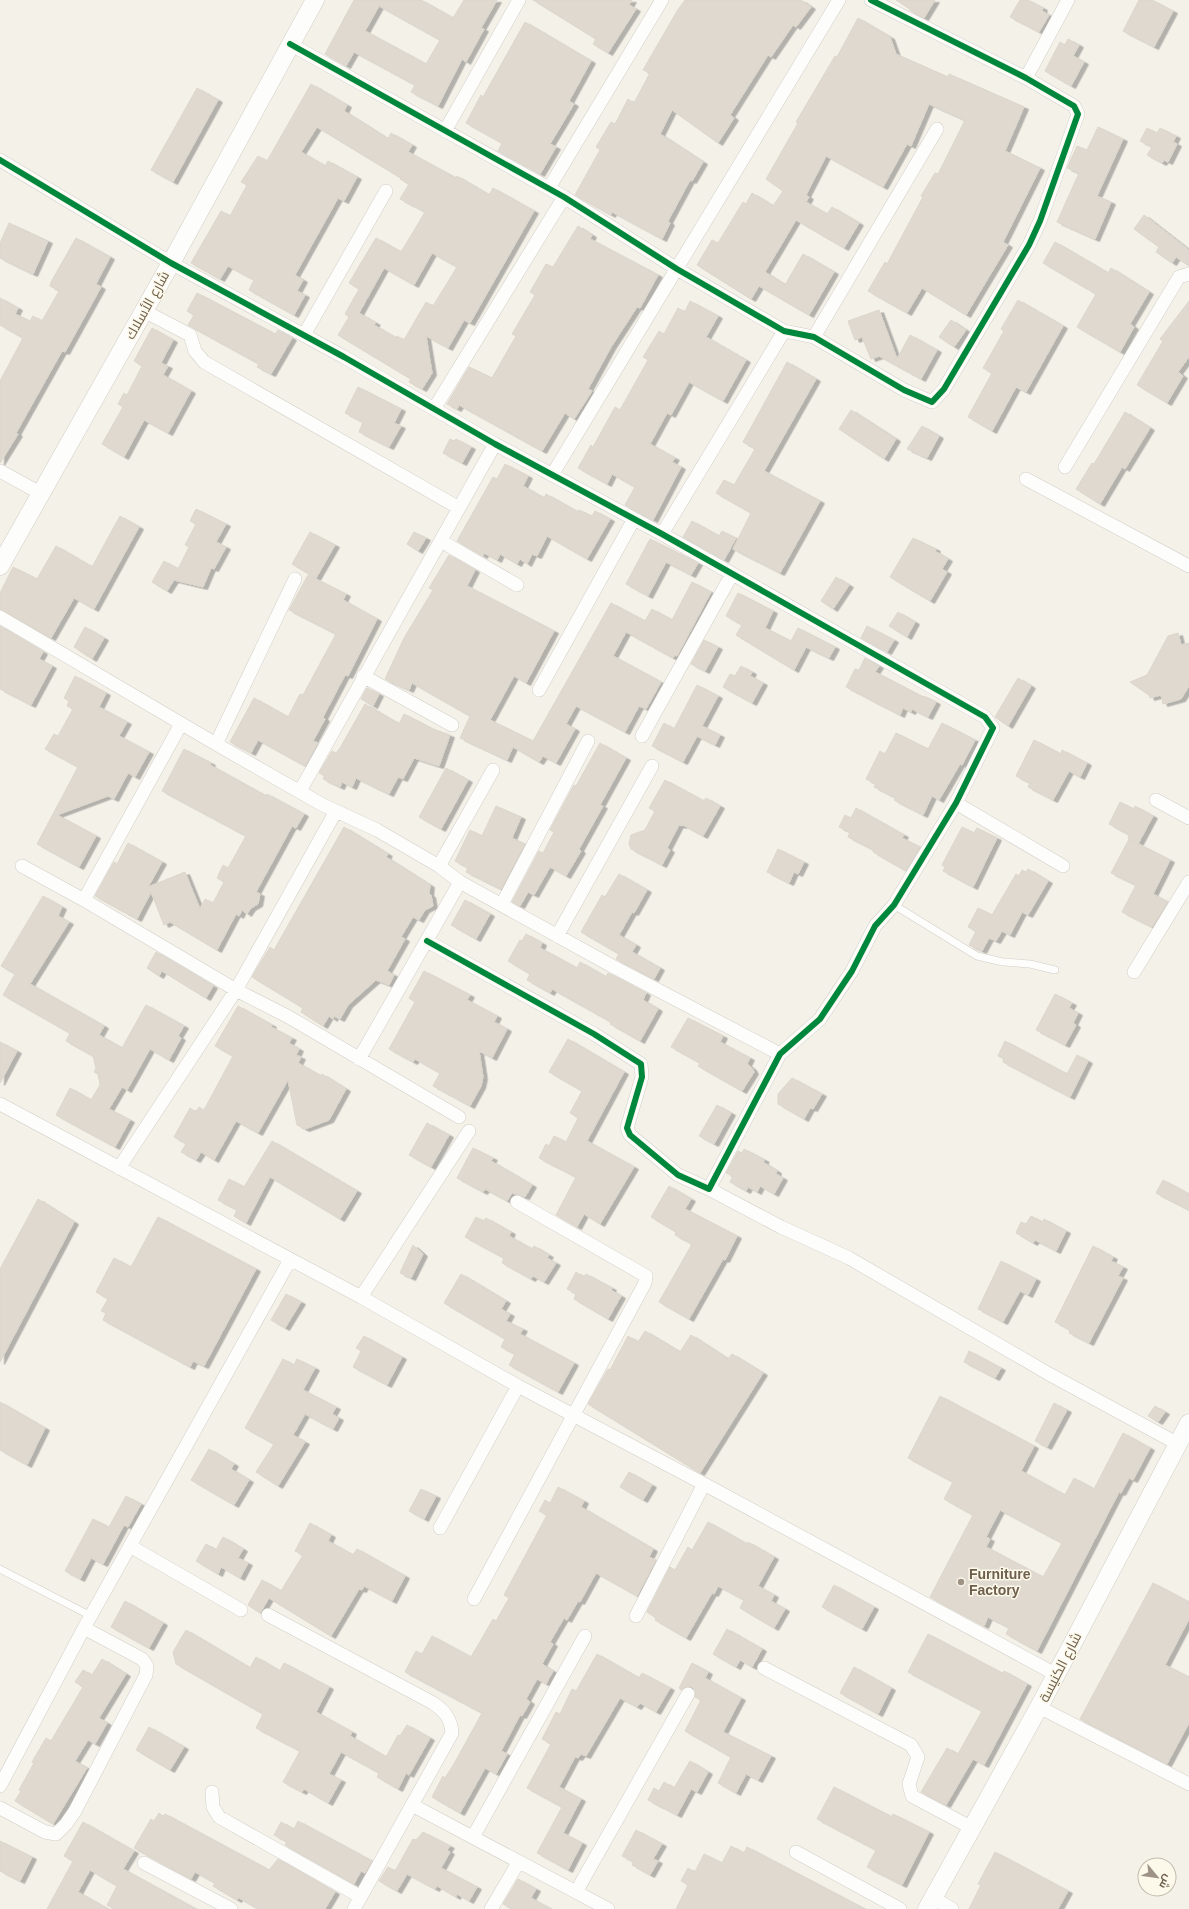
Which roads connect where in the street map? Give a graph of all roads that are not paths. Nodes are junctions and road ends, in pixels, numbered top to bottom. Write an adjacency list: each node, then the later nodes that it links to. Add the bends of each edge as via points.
1 (315, 0): 7 (street, شارع الأسلاك)
2 (519, 0): 10 (street)
3 (662, 0): 12 (street)
4 (839, 0): 16 (street)
5 (871, 0): 8 (street)
6 (1068, 0): 8 (street)
7 (290, 44): 10 (street); 15 (street, شارع الأسلاك)
8 (1026, 78): 21 (street, via 1074,106 1078,114 1029,245 944,389 932,402 924,400)
9 (937, 130): 21 (street)
10 (446, 131): 12 (street)
11 (0, 160): 15 (street)
12 (549, 188): 14 (street)
13 (386, 191): 20 (street)
14 (564, 197): 16 (street); 22 (street)
15 (170, 263): 18 (street, شارع الأسلاك); 20 (street)
16 (677, 269): 19 (street); 26 (street)
17 (1189, 274): 24 (street, via 1179,277)
18 (144, 311): 28 (street, شارع الأسلاك); 29 (street, via 190,335 195,351 204,362)
19 (784, 331): 21 (street); 31 (street)
20 (304, 335): 22 (street)
21 (814, 337)
22 (434, 409): 23 (street)
23 (495, 444): 26 (street); 29 (street)
24 (1065, 467)
25 (0, 471): 28 (street)
26 (552, 475): 30 (street)
27 (1026, 479): 34 (street)
28 (40, 493): 33 (street, شارع الأسلاك)
29 (459, 508): 32 (street)
30 (634, 519): 31 (street); 40 (street)
31 (662, 534): 35 (street)
32 (441, 541): 37 (street); 39 (street)
33 (0, 566)
34 (1189, 566)
35 (732, 574): 43 (street); 50 (street, via 985,717 993,728)
36 (295, 579): 45 (street)
37 (517, 585)
38 (0, 616): 41 (street)
39 (363, 676): 42 (street); 48 (street)
40 (539, 690)
41 (181, 724): 45 (street); 58 (street)
42 (452, 725)
43 (642, 736)
44 (588, 741): 59 (street)
45 (216, 744): 48 (street)
46 (652, 766): 61 (street)
47 (493, 770): 54 (street)
48 (300, 791): 51 (street)
49 (1156, 800): 52 (street)
50 (956, 803): 55 (street); 60 (street)
51 (336, 811): 54 (street, via 377,830); 65 (street)
52 (1189, 818)
53 (22, 866): 58 (street)
54 (439, 866): 56 (street)
55 (1063, 866)
56 (460, 882): 59 (street); 62 (street)
57 (1189, 882): 64 (street)
58 (84, 900): 65 (street)
59 (502, 904): 61 (street)
60 (894, 905): 63 (lane, via 977,956); 66 (street, via 875,926 852,971 820,1019)
61 (557, 936): 66 (street)
62 (426, 941): 67 (street); 72 (street, via 594,1034 641,1064 642,1077 627,1128 630,1135 678,1175)
63 (1055, 970)
64 (1134, 972)
65 (236, 990): 67 (street, via 287,1016); 71 (street)
66 (780, 1054): 72 (street)
67 (359, 1059): 69 (street)
68 (0, 1104): 71 (street)
69 (459, 1117)
70 (469, 1130): 75 (street)
71 (119, 1168): 74 (street)
72 (709, 1189): 79 (street, via 781,1227 849,1258 1049,1374)
73 (517, 1202): 77 (street, via 646,1276 645,1283)
74 (290, 1260): 75 (street); 82 (street)
75 (361, 1297): 76 (street)
76 (518, 1386): 77 (street); 81 (street)
77 (574, 1415): 80 (street); 84 (street)
78 (1189, 1423): 79 (street, شارع الكنيسة)
79 (1178, 1444): 92 (street, شارع الكنيسة)
80 (704, 1484): 88 (street); 92 (street)
81 (440, 1528)
82 (130, 1546): 85 (street); 87 (street)
83 (0, 1569): 87 (lane)
84 (474, 1599)
85 (241, 1610)
86 (268, 1615): 98 (street, via 433,1703 447,1715 452,1733)
87 (91, 1616): 89 (street)
88 (636, 1616)
89 (84, 1628): 96 (street); 99 (street, via 142,1659 147,1666 146,1675 75,1811 56,1834 46,1832)
90 (585, 1636): 101 (street)
91 (764, 1668): 100 (street, via 911,1746 918,1758 909,1784 912,1796)
92 (1055, 1674): 94 (street, شارع الكنيسة)
93 (688, 1694): 105 (street)
94 (1039, 1708): 95 (street); 100 (street, شارع الكنيسة)
95 (1189, 1784)
96 (0, 1786)
97 (212, 1792): 106 (street, via 213,1808 219,1817)
98 (412, 1805): 101 (street); 106 (street)
99 (0, 1808)
100 (972, 1828): 107 (street, شارع الكنيسة)
101 (473, 1837): 103 (street)
102 (796, 1852): 112 (street)
103 (518, 1862): 105 (street); 110 (street)
104 (144, 1863): 108 (street)
105 (576, 1892): 111 (street)
106 (361, 1897): 109 (street)
107 (930, 1904): 113 (street)
108 (231, 1909)
109 (354, 1909)
110 (491, 1909)
111 (608, 1909)
112 (900, 1909)
113 (952, 1909)

